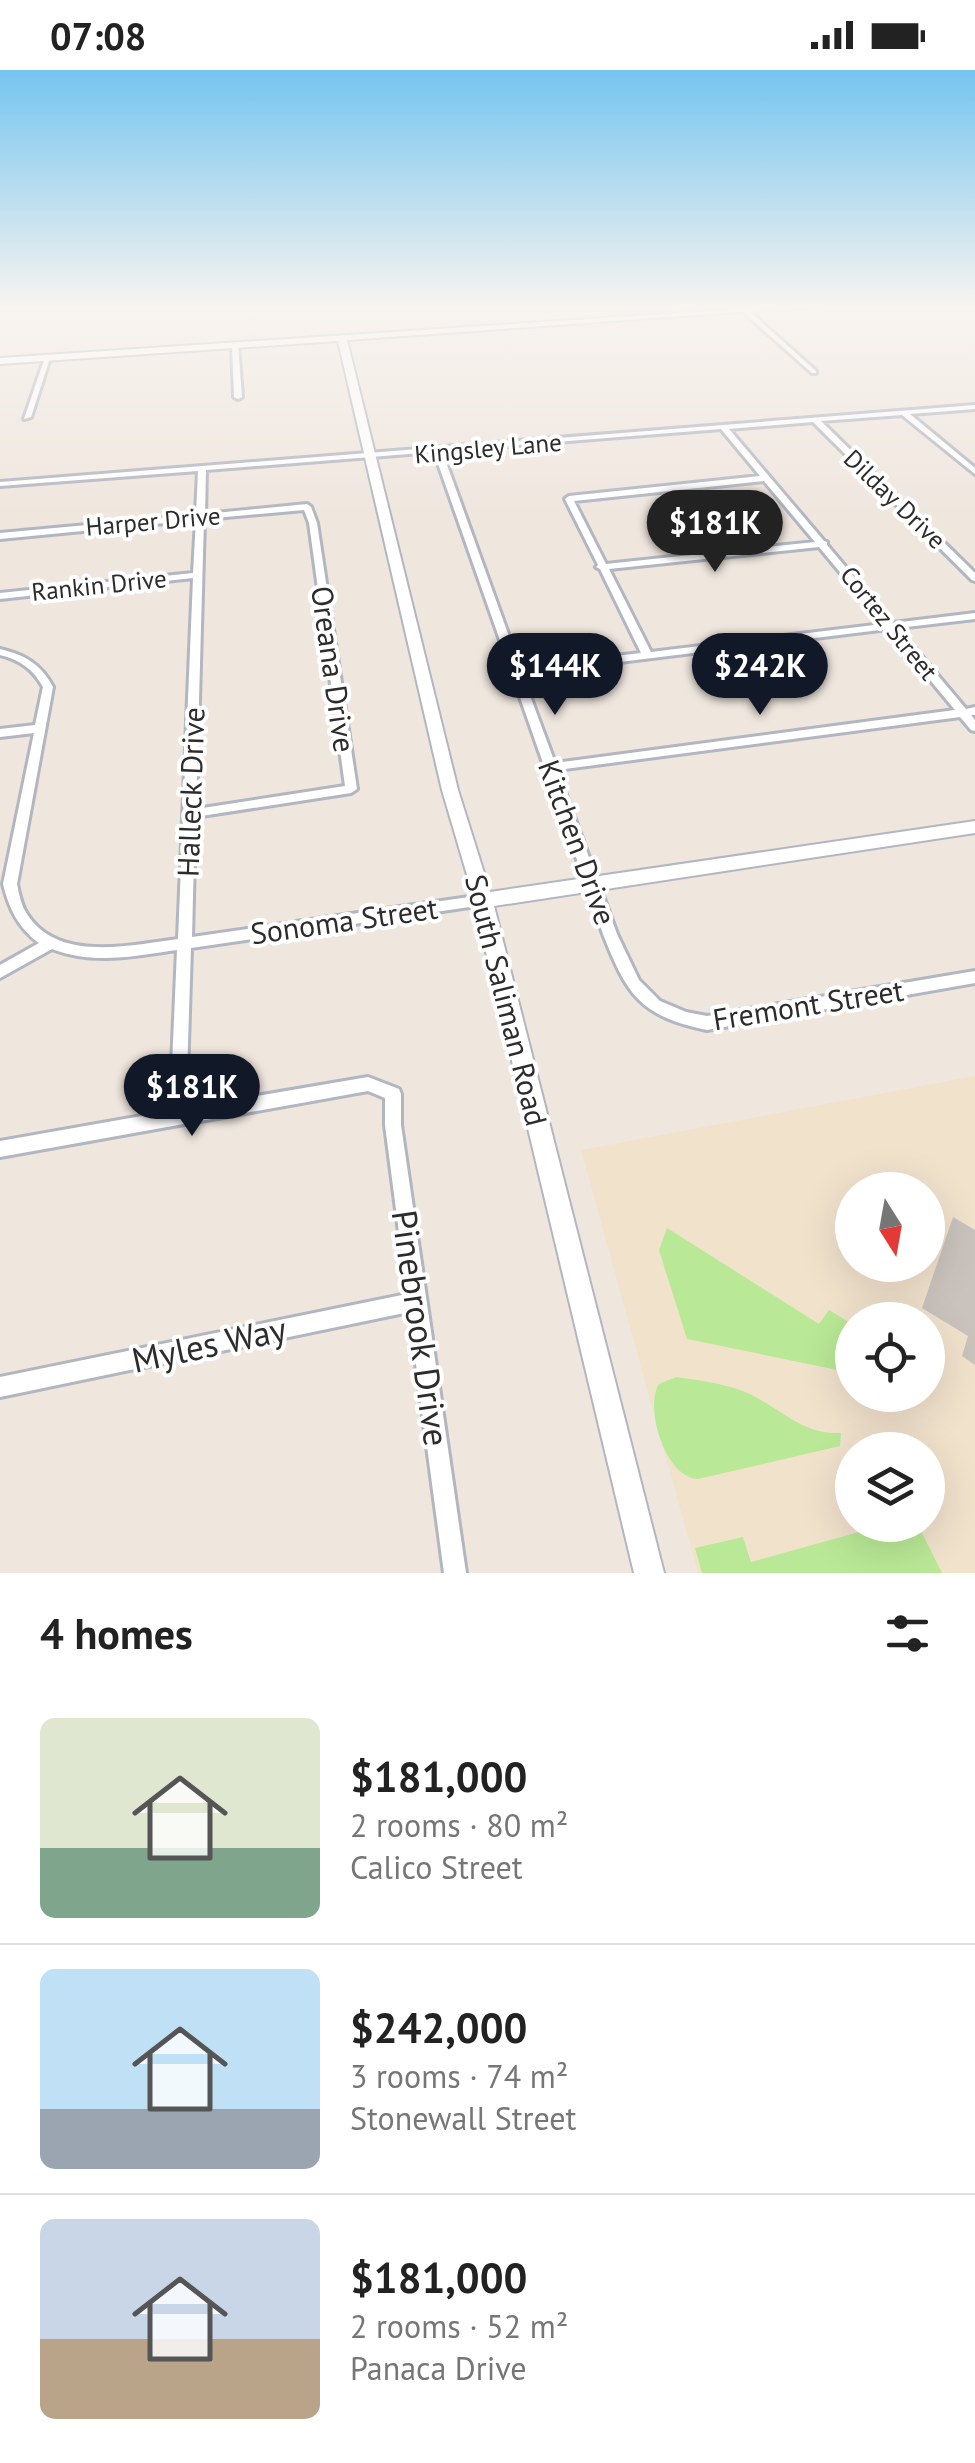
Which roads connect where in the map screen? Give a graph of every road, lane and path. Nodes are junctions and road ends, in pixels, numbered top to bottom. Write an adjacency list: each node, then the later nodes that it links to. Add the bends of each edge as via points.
1 (41, 376): 7 (street)
2 (237, 376): 4 (street)
3 (350, 376): 11 (street, South Saliman Road)
4 (238, 397)
5 (975, 407): 6 (street, Kingsley Lane)
6 (904, 413): 8 (street, Kingsley Lane); 13 (street)
7 (27, 416)
8 (814, 420): 9 (street, Kingsley Lane); 22 (street, Dilday Drive)
9 (724, 428): 10 (street, Kingsley Lane); 14 (street, Cortez Street)
10 (438, 452): 11 (street, Kingsley Lane); 28 (street, Kitchen Drive)
11 (370, 458): 12 (street, Kingsley Lane); 39 (street, South Saliman Road)
12 (202, 467): 15 (street, Kingsley Lane); 17 (street, Halleck Drive)
13 (975, 472)
14 (767, 478): 19 (street, Cortez Street); 20 (street, via 574,496 568,504)
15 (0, 484)
16 (306, 507): 17 (street, Harper Drive); 34 (street, Oreana Drive, via 351,788)
17 (201, 517): 18 (street, Harper Drive); 21 (street, Halleck Drive)
18 (0, 536)
19 (824, 544): 20 (street); 25 (street, Cortez Street)
20 (601, 567): 27 (street)
21 (198, 574): 23 (street, Rankin Drive); 34 (street, Halleck Drive)
22 (975, 578)
23 (0, 596)
24 (975, 616): 25 (street)
25 (893, 627): 27 (street); 29 (street, Cortez Street)
26 (0, 652): 31 (street, via 40,670 48,686)
27 (647, 655): 28 (street)
28 (517, 671): 33 (street, Kitchen Drive)
29 (969, 712): 30 (street, Cortez Street); 33 (street)
30 (975, 727)
31 (41, 728): 32 (street); 36 (street)
32 (0, 733)
33 (551, 767): 38 (street, Kitchen Drive)
34 (190, 814): 41 (street, Halleck Drive)
35 (975, 827): 38 (street, Sonoma Street)
36 (19, 834): 37 (street); 40 (street, via 10,884 14,909 29,930)
37 (2, 836)
38 (592, 883): 39 (street, Sonoma Street); 44 (street, Kitchen Drive, via 629,982)
39 (483, 900): 41 (street, Sonoma Street); 50 (street, South Saliman Road)
40 (50, 942): 41 (street, Sonoma Street, via 84,954); 42 (street)
41 (185, 944): 45 (street, Halleck Drive)
42 (0, 972)
43 (975, 977): 44 (street, Fremont Street, via 707,1023 672,1016)
44 (646, 1001)
45 (178, 1118): 46 (street); 47 (street, Pinebrook Drive, via 368,1084 394,1094)
46 (0, 1150)
47 (418, 1301): 48 (street, Myles Way); 49 (street, Pinebrook Drive)
48 (0, 1387)
49 (454, 1573)
50 (649, 1573)

